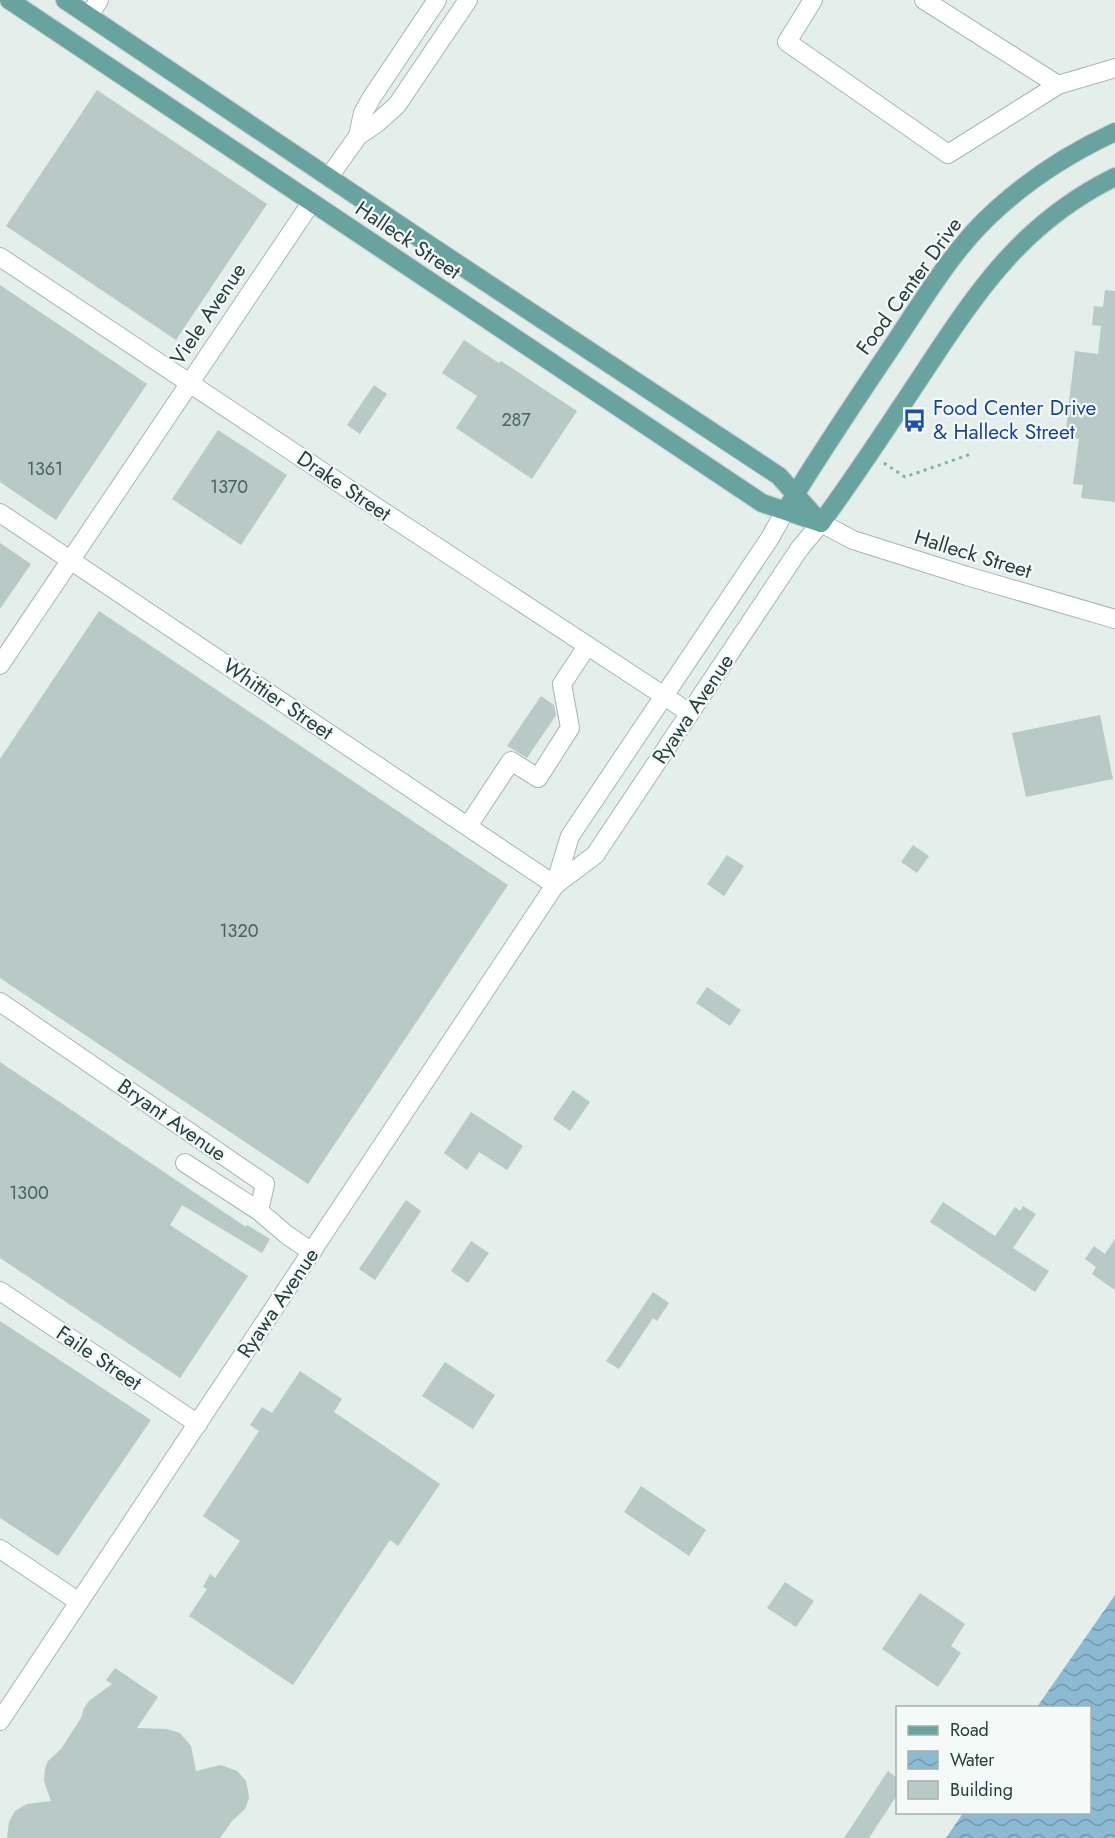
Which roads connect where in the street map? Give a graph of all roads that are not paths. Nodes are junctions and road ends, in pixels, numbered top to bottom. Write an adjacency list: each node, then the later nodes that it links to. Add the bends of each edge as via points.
1 (9, 0): 15 (main road, Halleck Street)
2 (65, 0): 8 (main road, Halleck Street)
3 (99, 0): 8 (street)
4 (437, 0): 12 (street, via 372,97 363,113)
5 (468, 0): 12 (street, Viele Avenue, via 397,105)
6 (813, 0): 10 (street, via 787,42 948,154)
7 (924, 0): 10 (street)
8 (89, 16): 13 (main road, Halleck Street)
9 (1115, 69): 10 (street)
10 (1058, 85)
11 (1115, 132): 18 (main road, Food Center Drive, via 1072,154 1023,187 970,237 931,288)
12 (358, 136): 13 (street, Viele Avenue)
13 (329, 177): 15 (main road, Viele Avenue); 18 (main road, Halleck Street, via 779,476)
14 (1115, 177): 21 (main road, via 1047,219 1001,263)
15 (311, 202): 17 (street, Viele Avenue); 19 (main road, Halleck Street, via 762,503)
16 (0, 257): 17 (street, Drake Street)
17 (188, 383): 22 (street, Viele Avenue); 24 (street, Drake Street)
18 (795, 494): 19 (main road, Food Center Drive); 21 (main road, Halleck Street)
19 (785, 511): 21 (main road, Halleck Street); 26 (street, Ryawa Avenue)
20 (0, 513): 22 (street, Whittier Street)
21 (821, 523): 23 (street, Halleck Street, via 854,540); 27 (street, Ryawa Avenue, via 800,548)
22 (70, 560): 25 (street, Viele Avenue); 28 (street, Whittier Street)
23 (1115, 619)
24 (587, 646): 26 (street, Drake Street); 28 (street, via 562,684 570,728 538,778 511,761)
25 (0, 665)
26 (664, 697): 27 (street, Drake Street); 29 (street, Ryawa Avenue, via 570,836)
27 (690, 713): 29 (street, Ryawa Avenue, via 595,855)
28 (468, 826): 29 (street, Whittier Street)
29 (555, 885): 33 (street, Ryawa Avenue)
30 (0, 1002): 32 (street, Bryant Avenue, via 265,1184)
31 (185, 1163): 32 (street)
32 (258, 1211): 33 (street)
33 (312, 1252): 35 (street, Ryawa Avenue)
34 (0, 1292): 35 (street, Faile Street)
35 (198, 1424): 37 (street, Ryawa Avenue)
36 (0, 1549): 37 (street)
37 (79, 1602): 38 (street, Ryawa Avenue)
38 (0, 1721)

